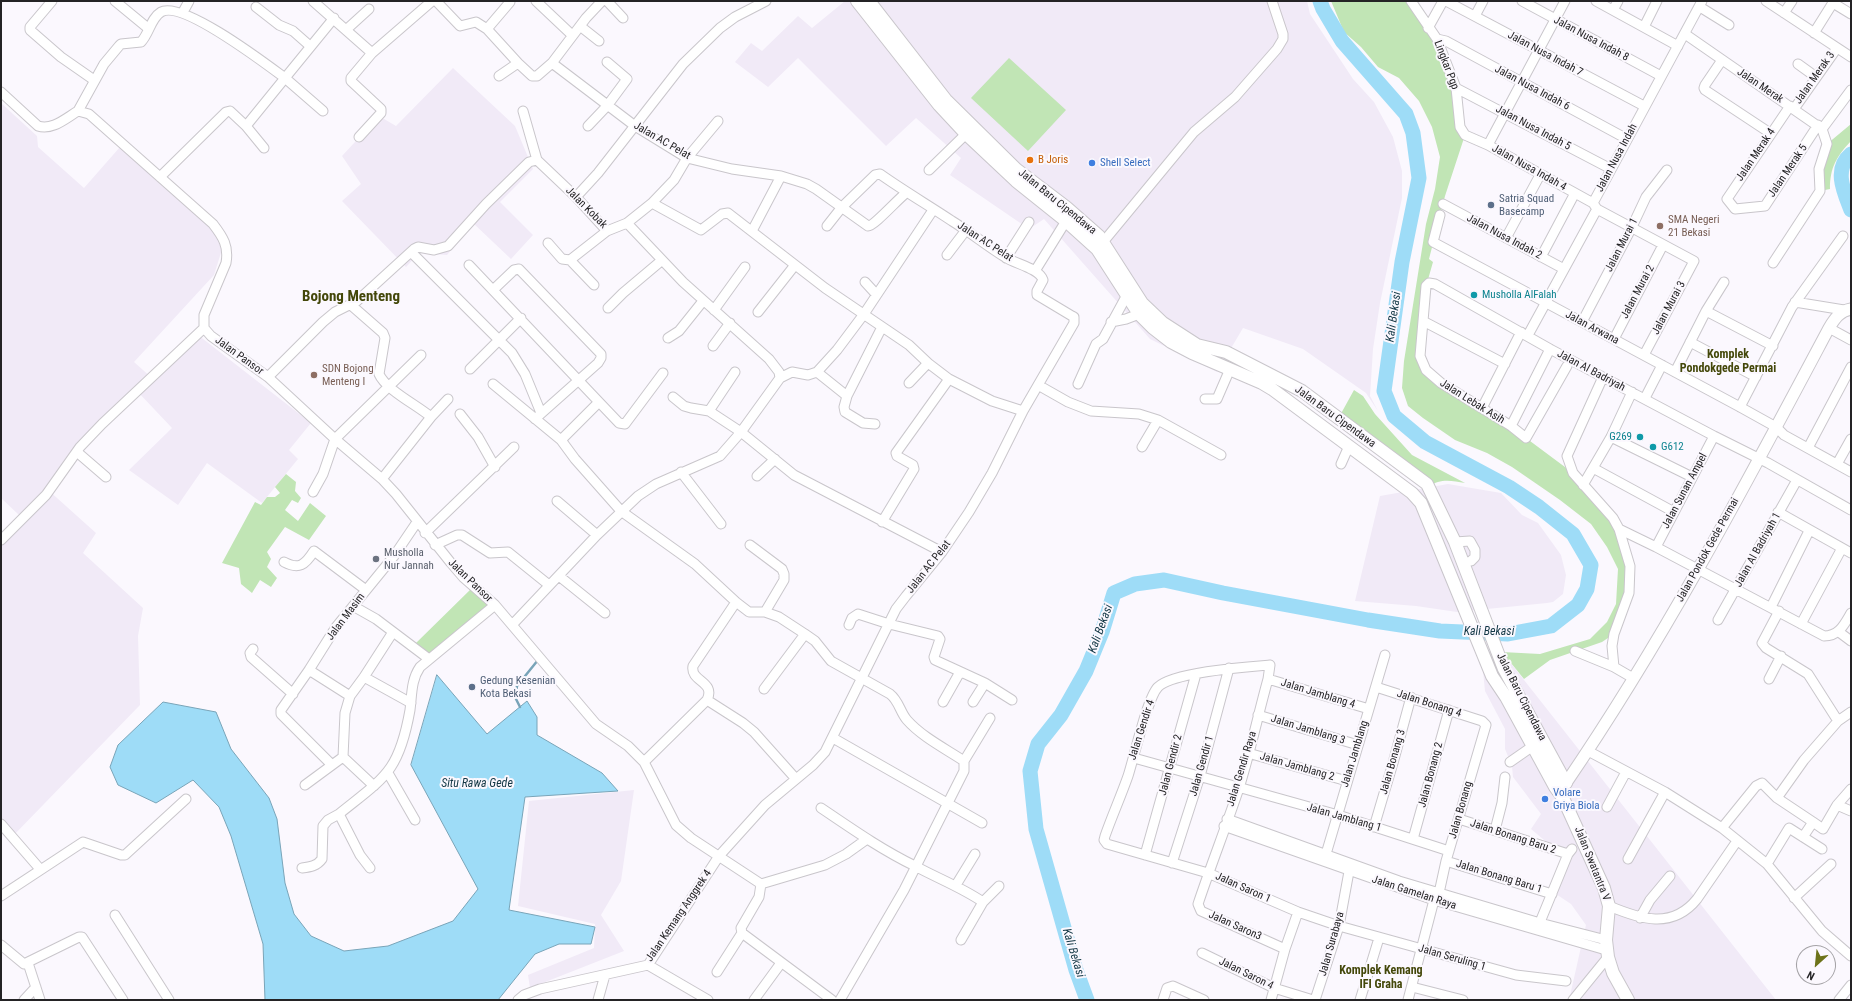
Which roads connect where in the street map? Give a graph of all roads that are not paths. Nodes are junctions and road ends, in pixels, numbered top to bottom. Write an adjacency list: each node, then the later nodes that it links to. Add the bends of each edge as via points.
1 (52, 1): 64 (street, via 30,30 61,57)
2 (115, 1): 43 (street)
3 (189, 1): 30 (street)
4 (314, 1): 34 (street)
5 (432, 1): 53 (street)
6 (436, 1): 42 (street, via 460,26 476,22)
7 (536, 1): 46 (street)
8 (602, 1): 38 (street)
9 (607, 1): 35 (street)
10 (857, 1): 84 (main road, Jalan Baru Cipendawa, via 939,104)
11 (869, 1): 84 (main road, Jalan Baru Cipendawa)
12 (1272, 1): 118 (street, via 1283,34 1277,49 1235,97 1194,132)
13 (1411, 1): 40 (street, Lingkar Pgp)
14 (1445, 1): 33 (street, Jalan Nusa Indah 7); 40 (street)
15 (1483, 1): 33 (street)
16 (1522, 1): 36 (street, Jalan Nusa Indah 8)
17 (1565, 1): 36 (street)
18 (1596, 1): 29 (street)
19 (1618, 1): 29 (street)
20 (1658, 1): 39 (street)
21 (1766, 1): 31 (street)
22 (1792, 1): 31 (street)
23 (510, 2): 42 (street)
24 (760, 2): 79 (street, via 735,17 708,39 683,64)
25 (1834, 2): 32 (street); 44 (street)
26 (1701, 4): 37 (street); 45 (street, Jalan Nusa Indah)
27 (256, 7): 49 (street, via 279,25 293,31)
28 (370, 9): 41 (street)
29 (1613, 10): 39 (street)
30 (183, 12): 43 (street, via 170,9 160,12); 63 (street, via 237,43)
31 (1784, 13): 44 (street)
32 (1851, 14)
33 (1475, 16): 52 (street, Jalan Nusa Indah 7)
34 (334, 18): 41 (street); 49 (street)
35 (624, 18)
36 (1555, 19): 52 (street); 61 (street, Jalan Nusa Indah 8)
37 (1729, 25)
38 (580, 26): 46 (street); 48 (street)
39 (1644, 27): 50 (street)
40 (1428, 28): 47 (street, Lingkar Pgp)
41 (347, 29): 53 (street)
42 (487, 29): 57 (street)
43 (149, 30): 64 (street, via 141,42 121,44)
44 (1814, 33): 51 (street)
45 (1685, 34): 50 (street, Jalan Nusa Indah); 55 (street, Jalan Merak)
46 (572, 36): 58 (street)
47 (1437, 39): 65 (street, Jalan Nusa Indah 6, via 1446,41); 66 (street, Lingkar Pgp)
48 (599, 41)
49 (310, 46): 63 (street)
50 (1678, 46): 61 (street, Jalan Nusa Indah)
51 (1837, 48): 54 (street); 62 (street, Jalan Merak 3)
52 (1539, 50): 65 (street); 70 (street, Jalan Nusa Indah 7)
53 (372, 53): 83 (street, via 351,78 381,113)
54 (1851, 57)
55 (1722, 60): 71 (street, Jalan Merak); 81 (street, via 1705,85 1705,90)
56 (607, 62): 69 (street, via 627,79)
57 (518, 63): 58 (street, via 534,77); 60 (street)
58 (552, 63): 69 (street, Jalan AC Pelat)
59 (1798, 64): 62 (street)
60 (499, 76)
61 (1661, 76): 70 (street, Jalan Nusa Indah)
62 (1816, 77): 71 (street, Jalan Merak 3)
63 (285, 78): 73 (street); 77 (street)
64 (94, 80): 72 (street)
65 (1522, 83): 75 (street); 85 (street, Jalan Nusa Indah 6)
66 (1456, 88): 75 (street, Jalan Nusa Indah 5); 82 (street, Lingkar Pgp, via 1460,127)
67 (1851, 90): 80 (street)
68 (1, 92): 72 (street, via 38,126 44,128 51,127)
69 (607, 106): 78 (street); 79 (street, Jalan AC Pelat)
70 (1644, 106): 85 (street, Jalan Nusa Indah)
71 (1792, 107): 80 (street, Jalan Merak); 81 (street, Jalan Merak 4)
72 (78, 110): 95 (street, via 98,122)
73 (323, 111)
74 (523, 111): 89 (street)
75 (1505, 113): 86 (street); 90 (street, Jalan Nusa Indah 5)
76 (718, 121): 88 (street, Jalan Kobak)
77 (246, 126): 87 (street); 95 (street, via 233,112 226,112)
78 (588, 126)
79 (635, 126): 88 (street, Jalan AC Pelat); 98 (street)
80 (1820, 127): 101 (street, Jalan Merak 5, via 1764,206 1735,209); 126 (street, via 1827,144 1819,169 1820,191)
81 (1770, 133): 101 (street, Jalan Merak 4, via 1726,199)
82 (1465, 135): 86 (street, Jalan Nusa Indah 4)
83 (359, 137)
84 (974, 137): 91 (street); 106 (main road, Jalan Baru Cipendawa, via 1016,181); 118 (main road, Jalan Baru Cipendawa, via 1066,207)
85 (1627, 139): 90 (street, Jalan Nusa Indah)
86 (1488, 145): 93 (street, Jalan Nusa Indah 4)
87 (264, 148)
88 (687, 158): 94 (street, Jalan AC Pelat); 99 (street, Jalan Kobak, via 679,173)
89 (537, 160): 98 (street, Jalan Kobak); 119 (street, via 529,162 448,246 434,250 418,247)
90 (1611, 169): 102 (street, Jalan Nusa Indah)
91 (929, 170)
92 (1667, 170): 110 (street, Jalan Murai 1, via 1646,198)
93 (1540, 175): 97 (street, Jalan Nusa Indah 4); 115 (street)
94 (781, 176): 103 (street, Jalan AC Pelat, via 807,184); 113 (street)
95 (160, 177): 155 (street, via 213,224 226,244 226,263 204,315)
96 (906, 193): 103 (street, Jalan AC Pelat, via 870,226); 103 (street, via 877,174); 104 (street, Jalan AC Pelat)
97 (1575, 193): 102 (street, Jalan Nusa Indah 4); 121 (street)
98 (576, 197): 112 (street, Jalan Kobak)
99 (652, 204): 108 (street, Jalan Kobak); 113 (street, via 701,230 724,213 728,213)
100 (1443, 204): 115 (street, Jalan Nusa Indah 2)
101 (1729, 204)
102 (1595, 206): 110 (street, Jalan Nusa Indah 4); 130 (street, Jalan Nusa Indah)
103 (842, 207): 109 (street)
104 (933, 210): 111 (street, Jalan AC Pelat); 137 (street)
105 (1440, 215): 140 (street, Jalan Arwana, via 1433,242)
106 (1066, 221): 118 (main road, Jalan Baru Cipendawa); 131 (street)
107 (1029, 222): 122 (street)
108 (627, 223): 112 (street, Jalan Kobak); 124 (street)
109 (827, 226)
110 (1632, 229): 117 (street, Jalan Nusa Indah 4); 153 (street, Jalan Murai 1)
111 (966, 230): 120 (street); 122 (street, Jalan AC Pelat)
112 (607, 231): 123 (street)
113 (752, 231): 128 (street)
114 (1843, 236): 141 (street)
115 (1506, 238): 121 (street, Jalan Nusa Indah 2)
116 (548, 243): 123 (street, via 562,258)
117 (1663, 245): 125 (street, Jalan Nusa Indah 4); 160 (street, Jalan Murai 2)
118 (1100, 246): 138 (main road, Jalan Baru Cipendawa); 205 (main road, Jalan Baru Cipendawa, via 1142,303 1163,323 1197,345 1226,352 1295,388)
119 (412, 252): 142 (street); 162 (street)
120 (948, 255)
121 (1541, 257): 130 (street, Jalan Nusa Indah 2)
122 (1006, 258): 131 (street, Jalan AC Pelat)
123 (570, 260): 134 (street)
124 (661, 261): 139 (street); 143 (street)
125 (1694, 261): 168 (street, Jalan Murai 3)
126 (1772, 263)
127 (469, 264): 136 (street)
128 (795, 265): 147 (street); 148 (street)
129 (745, 267): 144 (street)
130 (1564, 269): 140 (street, Jalan Nusa Indah)
131 (1035, 271): 189 (street, Jalan AC Pelat, via 1043,278 1037,295 1075,320)
132 (865, 282): 137 (street)
133 (1724, 282): 146 (street)
134 (594, 285)
135 (1426, 286): 151 (street, Jalan Lebak Asih); 158 (street, Jalan Al Badriyah, via 1429,283 1435,284)
136 (493, 290): 150 (street); 184 (street, via 516,269 527,276 600,354 598,363)
137 (876, 294): 148 (street)
138 (1127, 295): 149 (main road, Jalan Baru Cipendawa); 152 (street)
139 (703, 301): 144 (street); 159 (street, via 678,331)
140 (1545, 302): 153 (street, Jalan Arwana); 158 (street, Jalan Nusa Indah)
141 (1795, 302): 145 (street); 165 (street)
142 (351, 305): 180 (street, via 335,312 323,322); 190 (street, via 383,333 385,338 379,374)
143 (608, 308)
144 (714, 310): 154 (street)
145 (1847, 310): 157 (street, Jalan Pondok Gede Permai, via 1836,317)
146 (1706, 311): 163 (street); 165 (street)
147 (758, 312)
148 (864, 314): 156 (street); 178 (street)
149 (1139, 314): 152 (street); 175 (main road, Jalan Baru Cipendawa, via 1171,342)
150 (521, 318): 162 (street); 184 (street)
151 (1423, 321): 170 (street); 199 (street, Jalan Lebak Asih, via 1420,356 1426,370 1441,384)
152 (1111, 322): 188 (street, via 1103,339 1096,344)
153 (1582, 322): 160 (street, Jalan Arwana)
154 (730, 323): 164 (street); 183 (street, via 769,359)
155 (204, 328): 180 (street, Jalan Pansor, via 211,336); 221 (street, via 102,424)
156 (882, 328): 169 (street, via 909,345); 192 (street)
157 (1829, 328): 161 (street); 209 (street, Jalan Pondok Gede Permai)
158 (1525, 334): 166 (street, Jalan Al Badriyah); 170 (street, Jalan Nusa Indah)
159 (668, 338)
160 (1614, 339): 168 (street, Jalan Arwana)
161 (1851, 340)
162 (498, 341): 174 (street); 203 (street, via 519,363)
163 (1690, 342): 179 (street); 182 (street)
164 (713, 346)
165 (1773, 346): 182 (street)
166 (1550, 349): 181 (street, Jalan Al Badriyah); 208 (street, Jalan Lebak Asih)
167 (421, 355): 190 (street)
168 (1644, 355): 171 (street, Jalan Arwana)
169 (928, 363): 185 (street); 186 (street)
170 (1505, 364): 199 (street, Jalan Nusa Indah)
171 (1662, 365): 179 (street, Jalan Arwana); 194 (street)
172 (1567, 366): 208 (street, Jalan Lebak Asih, via 1526,438)
173 (1851, 367): 220 (street)
174 (470, 369)
175 (1230, 369): 195 (street, via 1217,399); 211 (main road, Jalan Baru Cipendawa, via 1272,389)
176 (663, 372): 197 (street, via 625,424 619,423)
177 (735, 372): 200 (street)
178 (817, 372): 183 (street, via 808,375 792,372); 192 (street)
179 (1675, 372): 198 (street, Jalan Arwana)
180 (268, 377): 214 (street, Jalan Pansor)
181 (1603, 377): 191 (street, Jalan Al Badriyah); 236 (street, via 1567,456 1573,473)
182 (1756, 377): 198 (street)
183 (780, 378): 210 (street)
184 (579, 379): 197 (street); 203 (street)
185 (949, 379): 201 (street, via 992,401); 244 (street, via 896,453 914,469)
186 (909, 383)
187 (493, 384): 203 (street)
188 (1078, 384)
189 (1038, 385): 201 (street, Jalan AC Pelat); 206 (street, via 1068,402 1091,411 1139,414)
190 (390, 387): 204 (street); 214 (street)
191 (1632, 392): 194 (street, Jalan Al Badriyah); 213 (street)
192 (847, 396): 207 (street, via 845,412 863,422)
193 (673, 397): 200 (street, via 684,406)
194 (1645, 398): 212 (street, Jalan Al Badriyah)
195 (1205, 399)
196 (448, 400): 204 (street)
197 (599, 402): 216 (street)
198 (1740, 407): 209 (street, Jalan Arwana)
199 (1482, 408): 208 (street, Jalan Lebak Asih)
200 (709, 411): 210 (street)
201 (1023, 411): 255 (street, Jalan AC Pelat, via 979,496)
202 (460, 414): 227 (street, via 478,437)
203 (538, 416): 216 (street)
204 (431, 417): 234 (street)
205 (1338, 419): 211 (main road); 298 (main road, Jalan Baru Cipendawa, via 1427,484 1455,542 1504,669)
206 (1158, 420): 218 (street); 222 (street)
207 (875, 424)
208 (1511, 426)
209 (1776, 427): 220 (street, Jalan Arwana, via 1784,435); 224 (street, Jalan Pondok Gede Permai)
210 (741, 432): 223 (street); 229 (street, via 720,456)
211 (1329, 432): 217 (main road, Jalan Baru Cipendawa)
212 (1714, 436): 224 (street, Jalan Al Badriyah); 232 (street, Jalan Sunan Ampel)
213 (1611, 437): 228 (street); 232 (street)
214 (335, 439): 234 (street, Jalan Pansor); 237 (street, via 323,474)
215 (1851, 439): 226 (street)
216 (561, 440): 240 (street)
217 (1349, 446): 225 (street); 302 (main road, Jalan Baru Cipendawa, via 1412,493 1421,503 1492,676)
218 (1142, 447)
219 (514, 448): 227 (street)
220 (1808, 448): 226 (street, Jalan Arwana)
221 (77, 452): 233 (street); 250 (street, via 46,494)
222 (1221, 455)
223 (776, 459): 231 (street); 244 (street, via 794,475)
224 (1758, 459): 235 (street, Jalan Al Badriyah); 258 (street, Jalan Pondok Gede Permai)
225 (1341, 464)
226 (1837, 464): 230 (street, Jalan Arwana)
227 (495, 467): 248 (street)
228 (1592, 468): 236 (street); 241 (street)
229 (681, 472): 240 (street, via 647,489); 245 (street)
230 (1851, 472)
231 (757, 476)
232 (1692, 477): 241 (street, Jalan Sunan Ampel)
233 (106, 478)
234 (382, 479): 243 (street, Jalan Pansor)
235 (1797, 480): 239 (street, Jalan Al Badriyah); 242 (street, Jalan Al Badriyah 1)
236 (1583, 484): 246 (street, via 1613,518)
237 (313, 492)
238 (557, 500): 249 (street)
239 (1851, 510)
240 (621, 511): 249 (street); 263 (street, via 695,564)
241 (1674, 512): 253 (street, Jalan Sunan Ampel)
242 (1778, 512): 247 (street); 261 (street, Jalan Al Badriyah 1)
243 (417, 522): 248 (street, Jalan Pansor); 262 (street, Jalan Masim)
244 (882, 522): 255 (street)
245 (721, 524)
246 (1619, 529): 253 (street); 285 (street, via 1630,566 1628,599 1612,646)
247 (1809, 531): 254 (street); 266 (street)
248 (425, 533): 252 (street, Jalan Pansor)
249 (597, 535): 259 (street)
250 (1, 540)
251 (750, 545): 268 (street, via 782,569 784,574 784,580)
252 (435, 546): 260 (street, via 462,535 490,553 508,552); 264 (street, Jalan Pansor, via 462,578)
253 (1656, 547): 258 (street)
254 (1842, 548): 256 (street); 273 (street)
255 (942, 552): 272 (street, Jalan AC Pelat, via 906,596)
256 (1851, 553)
257 (284, 562): 262 (street, via 299,566 314,551)
258 (1697, 570): 261 (street); 291 (street, Jalan Pondok Gede Permai)
259 (559, 576): 260 (street); 267 (street)
260 (549, 586): 274 (street)
261 (1736, 589): 266 (street); 270 (street, Jalan Al Badriyah 1)
262 (366, 590): 265 (street, Jalan Masim)
263 (736, 602): 268 (street, via 750,612); 303 (street, via 693,666 694,674 709,690)
264 (495, 605): 274 (street, Jalan Pansor); 283 (street, Jalan Pansor)
265 (353, 606): 275 (street); 287 (street, Jalan Masim, via 336,627)
266 (1775, 609): 273 (street); 282 (street, via 1762,643)
267 (605, 612)
268 (765, 612): 277 (street, via 779,617)
269 (1851, 614): 276 (street)
270 (1718, 620)
271 (849, 624): 272 (street, via 858,614)
272 (889, 624): 288 (street, via 938,636 940,639 934,658 940,664); 294 (street, Jalan AC Pelat)
273 (1801, 624): 276 (street, via 1824,636)
274 (512, 626): 323 (street, Jalan Pansor, via 596,724 628,746)
275 (393, 632): 283 (street); 290 (street)
276 (1839, 632): 278 (street)
277 (805, 634): 294 (street, via 815,641 831,661); 297 (street)
278 (1851, 641)
279 (253, 649): 299 (street, via 250,653 252,657)
280 (1575, 651): 285 (street)
281 (1385, 655): 296 (street, Jalan Jamblang)
282 (1781, 656): 293 (street); 314 (street, via 1808,674)
283 (429, 659): 307 (street, Jalan Pansor, via 420,666 413,680)
284 (1270, 665): 286 (street, Jalan Gendir 4); 292 (street, Jalan Gendir Raya)
285 (1614, 667): 291 (street)
286 (1229, 668): 289 (street, Jalan Gendir 4); 329 (street, Jalan Gendir 1)
287 (309, 670): 299 (street, Jalan Masim); 300 (street)
288 (960, 672): 295 (street); 305 (street)
289 (1196, 674): 321 (street, Jalan Gendir 4, via 1166,682 1157,688 1145,717); 326 (street, Jalan Gendir 2)
290 (364, 678): 300 (street); 307 (street)
291 (1633, 678): 318 (street, Jalan Pondok Gede Permai)
292 (1268, 679): 308 (street, Jalan Jamblang 4); 311 (street, Jalan Gendir Raya)
293 (1769, 679)
294 (862, 680): 315 (street, Jalan AC Pelat); 322 (street, via 896,698 903,714 914,726)
295 (985, 683): 304 (street); 306 (street)
296 (1376, 687): 301 (street, Jalan Bonang 4); 308 (street, Jalan Jamblang)
297 (764, 689)
298 (1517, 691): 302 (main road); 334 (main road, Jalan Baru Cipendawa)
299 (293, 694): 325 (street, Jalan Masim, via 282,706 281,714)
300 (350, 696): 320 (street, via 345,713)
301 (1411, 697): 309 (street, Jalan Bonang 4); 354 (street, Jalan Bonang 3)
302 (1506, 697): 317 (main road, Jalan Baru Cipendawa)
303 (707, 700): 323 (street); 331 (street, via 754,732)
304 (1012, 700)
305 (943, 702)
306 (973, 702)
307 (411, 703): 328 (street, Jalan Pansor, via 402,746)
308 (1369, 709): 316 (street, Jalan Jamblang)
309 (1449, 710): 313 (street, Jalan Bonang 4); 359 (street, Jalan Bonang 2)
310 (1851, 712): 314 (street)
311 (1258, 715): 316 (street, Jalan Jamblang 3); 319 (street, Jalan Gendir Raya)
312 (990, 718): 322 (street)
313 (1482, 721): 348 (street, Jalan Bonang, via 1486,725)
314 (1838, 721): 339 (street, via 1804,760)
315 (833, 738): 331 (street, Jalan AC Pelat, via 820,758); 341 (street)
316 (1358, 745): 332 (street, Jalan Jamblang)
317 (1533, 746): 324 (street); 334 (main road, Jalan Baru Cipendawa)
318 (1588, 751): 327 (street); 334 (street, Jalan Pondok Gede Permai)
319 (1248, 753): 332 (street, Jalan Jamblang 2); 336 (street, Jalan Gendir Raya)
320 (343, 757): 325 (street); 335 (street)
321 (1134, 758): 326 (street, Jalan Jamblang 1); 364 (street, Jalan Gendir 4, via 1104,840 1107,844)
322 (964, 761): 341 (street, via 964,771)
323 (644, 762): 365 (street, Jalan Pansor, via 676,825)
324 (1510, 762)
325 (332, 765): 333 (street)
326 (1169, 767): 329 (street, Jalan Jamblang 1); 364 (street, Jalan Gendir 2)
327 (1626, 772): 338 (street); 343 (street)
328 (388, 773): 335 (street, Jalan Pansor); 349 (street)
329 (1200, 776): 336 (street, Jalan Jamblang 1); 369 (street, Jalan Gendir 1)
330 (1505, 777): 356 (street)
331 (796, 779): 365 (street, Jalan AC Pelat, via 755,815)
332 (1347, 781): 347 (street, Jalan Jamblang)
333 (305, 785)
334 (1561, 785): 387 (main road, Jalan Swatantra V, via 1564,798 1604,888)
335 (374, 786): 346 (street, Jalan Pansor)
336 (1238, 788): 347 (street, Jalan Jamblang 1); 352 (street, Jalan Gendir Raya)
337 (1851, 789): 342 (street)
338 (1665, 792): 355 (street); 367 (street)
339 (1777, 798): 350 (street); 355 (street, via 1765,785 1758,784)
340 (186, 799): 376 (street, via 125,855 85,842)
341 (947, 802): 351 (street); 372 (street)
342 (1837, 805): 345 (street); 350 (street, via 1823,829)
343 (1607, 807)
344 (821, 808): 358 (street)
345 (1851, 810)
346 (339, 814): 374 (street, Jalan Pansor, via 323,826 322,859 317,865); 375 (street, via 360,855)
347 (1338, 816): 354 (street, Jalan Jamblang 1); 366 (street, Jalan Jamblang)
348 (1459, 819): 356 (street, Jalan Bonang Baru 2); 362 (street, Jalan Bonang)
349 (415, 820)
350 (1813, 822): 357 (street)
351 (982, 823)
352 (1225, 823): 366 (street, Jalan Gamelan Raya); 377 (street, Jalan Gendir Raya)
353 (1, 824): 376 (street)
354 (1374, 827): 359 (street, Jalan Jamblang 1)
355 (1722, 828): 360 (street)
356 (1495, 830): 382 (street, Jalan Bonang Baru 2, via 1570,852)
357 (1803, 837): 361 (street); 370 (street, via 1789,828)
358 (867, 839): 372 (street); 379 (street, via 825,865)
359 (1413, 839): 362 (street, Jalan Jamblang 1)
360 (1736, 841): 370 (street); 390 (street, via 1687,910 1667,918)
361 (1822, 849)
362 (1449, 851): 368 (street, Jalan Bonang)
363 (975, 854): 380 (street)
364 (1145, 855): 369 (street, Jalan Saron 1)
365 (719, 856): 379 (street, Jalan Pansor); 404 (street, Jalan Kemang Anggrek 4)
366 (1330, 858): 373 (street, Jalan Gamelan Raya)
367 (1628, 858)
368 (1446, 861): 382 (street, Jalan Bonang Baru 1); 384 (street, Jalan Bonang)
369 (1172, 863): 377 (street, Jalan Saron 1)
370 (1768, 864): 385 (street)
371 (1831, 864): 385 (street)
372 (916, 867): 380 (street); 421 (street)
373 (1350, 867): 384 (street, Jalan Gamelan Raya); 391 (street, Jalan Surabaya)
374 (302, 868)
375 (370, 868)
376 (40, 869): 383 (street)
377 (1208, 872): 388 (street, Jalan Saron 1); 397 (street, Jalan Saron3, via 1198,904 1201,911)
378 (1670, 876): 390 (street, via 1650,900)
379 (762, 884): 393 (street, via 741,928)
380 (956, 885): 386 (street)
381 (999, 886): 386 (street)
382 (1552, 894): 392 (street)
383 (1, 896)
384 (1436, 896): 392 (street, Jalan Gamelan Raya); 398 (street, Jalan Bonang)
385 (1794, 898): 401 (street, via 1822,932)
386 (983, 902): 395 (street)
387 (1609, 906): 390 (street); 399 (main road, Jalan Swatantra V)
388 (1298, 912): 391 (street, Jalan Saron 1); 397 (street)
389 (115, 915): 415 (street)
390 (1640, 918)
391 (1339, 926): 394 (street, Jalan Seruling 1); 425 (street, Jalan Surabaya)
392 (1538, 926): 399 (street, Jalan Gamelan Raya)
393 (742, 933): 403 (street); 405 (street)
394 (1379, 938): 398 (street, Jalan Seruling 1); 426 (street)
395 (961, 940)
396 (1, 946): 402 (street, via 20,962)
397 (1285, 948): 411 (street)
398 (1422, 949): 407 (street, Jalan Seruling 1, via 1516,976); 410 (street, Jalan Bonang)
399 (1607, 949): 429 (street); 430 (main road, Jalan Swatantra V, via 1613,973)
400 (1202, 953): 411 (street, Jalan Saron 4)
401 (1851, 956)
402 (28, 963): 409 (street); 414 (street, via 82,937)
403 (781, 963): 419 (street); 420 (street)
404 (648, 965): 406 (street, Jalan Kemang Anggrek 4); 418 (street)
405 (717, 972)
406 (605, 975): 416 (street, Jalan Kemang Anggrek 4, via 540,989); 417 (street)
407 (1566, 981)
408 (1851, 985): 431 (street)
409 (36, 987): 412 (street); 413 (street)
410 (1412, 987): 427 (street, Jalan Bonang); 428 (street)
411 (1274, 988): 424 (street); 425 (street, Jalan Saron 4)
412 (24, 1000)
413 (40, 1000)
414 (123, 1000)
415 (169, 1000)
416 (518, 1000)
417 (598, 1000)
418 (708, 1000)
419 (754, 1000)
420 (832, 1000)
421 (840, 1000)
422 (1163, 1000): 423 (street, via 1167,988 1172,986)
423 (1204, 1000)
424 (1271, 1000)
425 (1314, 1000)
426 (1360, 1000)
427 (1408, 1000)
428 (1463, 1000)
429 (1572, 1000)
430 (1628, 1000)
431 (1839, 1000)

